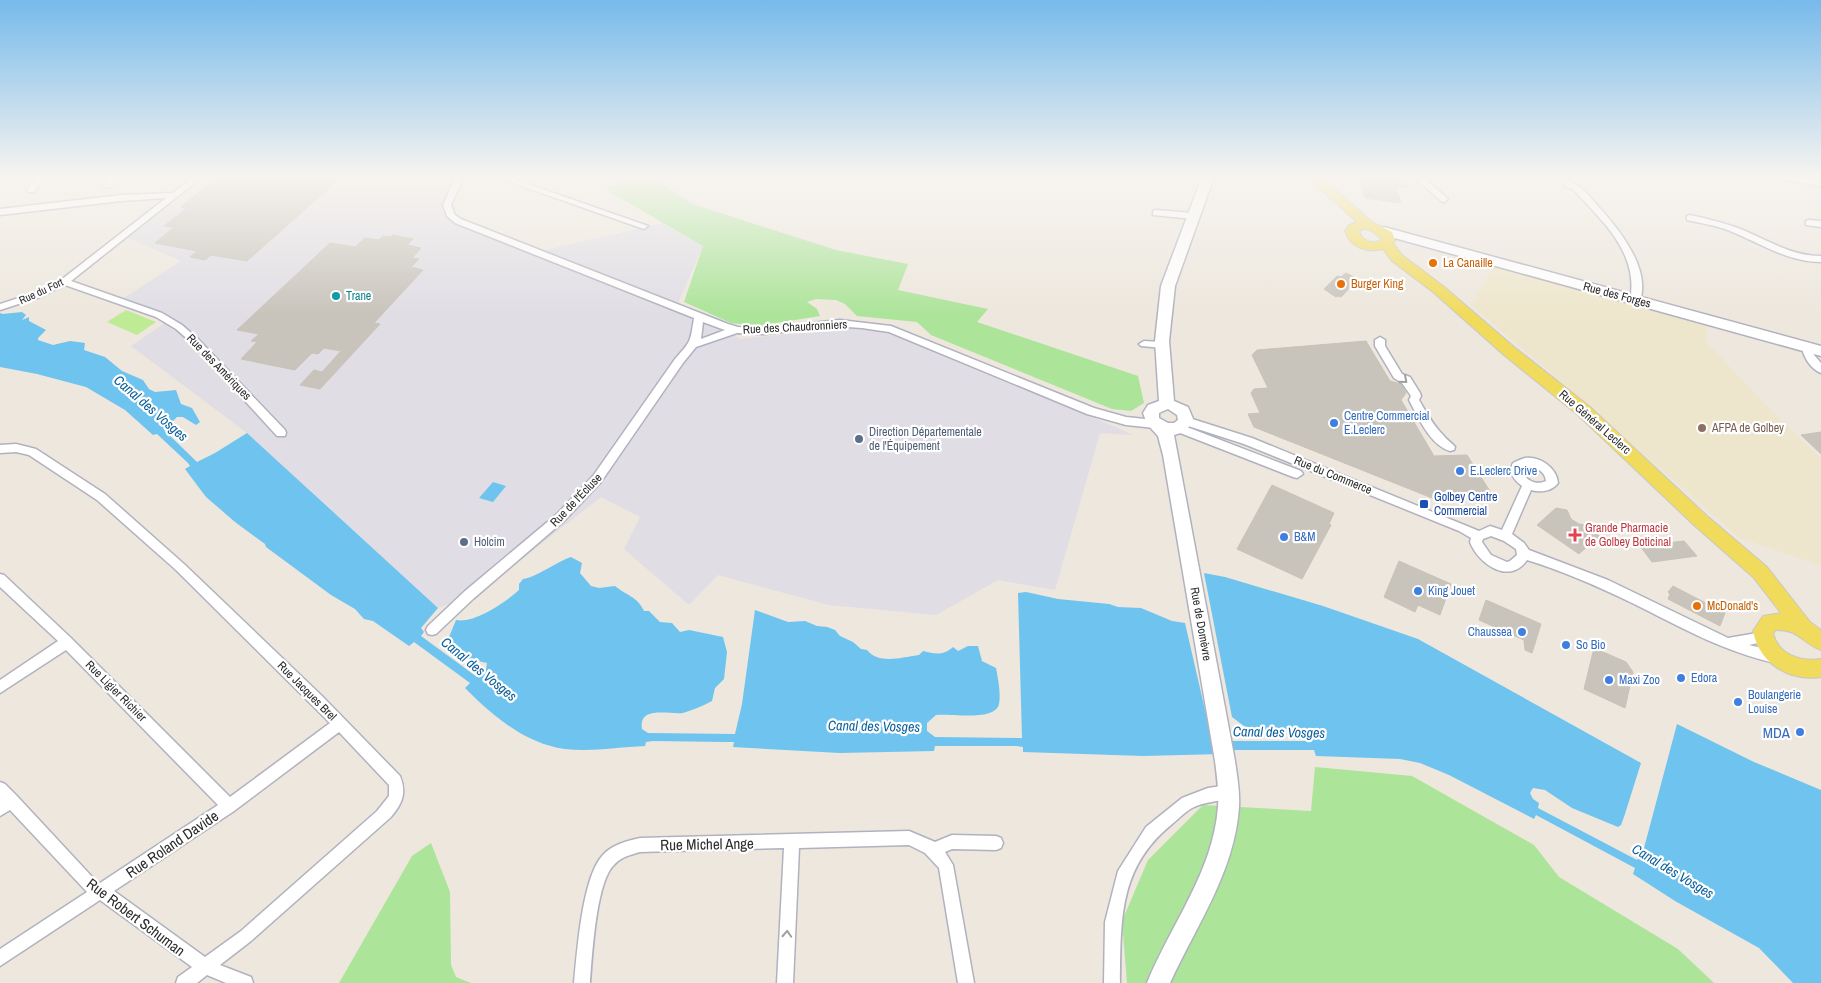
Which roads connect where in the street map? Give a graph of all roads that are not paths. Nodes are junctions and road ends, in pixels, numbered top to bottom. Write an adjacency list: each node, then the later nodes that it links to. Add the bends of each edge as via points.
1 (139, 223): 18 (street, Rue du Fort)
2 (460, 223): 21 (street, Rue des Chaudronniers)
3 (635, 223): 12 (street)
4 (1191, 223): 25 (street, via 1168,286)
5 (1352, 223): 13 (main road)
6 (1365, 223): 11 (main road)
7 (1607, 223): 19 (street, via 1630,258 1636,276)
8 (1715, 223): 16 (street, via 1798,256)
9 (1808, 223): 10 (street)
10 (1821, 224)
11 (1368, 225): 13 (main road); 14 (main road)
12 (644, 226)
13 (1354, 228): 15 (main road, Rue Général Leclerc, via 1353,238)
14 (1386, 238): 15 (main road, via 1380,246); 17 (main road, Rue Général Leclerc, via 1397,258); 19 (street, Rue des Forges, via 1413,240)
15 (1368, 246): 17 (main road, Rue Général Leclerc)
16 (1821, 259)
17 (1408, 267): 40 (main road, Rue Général Leclerc, via 1509,350 1575,414 1677,498)
18 (64, 282): 20 (street, Rue du Fort); 31 (street, Rue des Amériques, via 159,315 179,326)
19 (1636, 301): 27 (street, Rue des Forges)
20 (0, 307)
21 (699, 317): 22 (street, Rue des Chaudronniers); 26 (street)
22 (735, 330): 26 (street, Rue de l'Écluse); 30 (street, Rue des Chaudronniers, via 761,331 834,323 891,329 1091,411 1126,421)
23 (1380, 340): 32 (street, one-way to 32, via 1380,346 1398,376 1412,388 1416,396 1414,400 1429,426)
24 (1144, 344): 25 (street)
25 (1163, 345): 29 (street)
26 (693, 346): 43 (street, Rue de l'Écluse, via 597,479 562,517)
27 (1814, 349): 28 (street, via 1809,356)
28 (1821, 370)
29 (1166, 404): 30 (street, via 1156,406); 30 (street, via 1182,410)
30 (1168, 424): 34 (street); 37 (street, Rue du Commerce, via 1248,441); 52 (street, Rue de Domèvre)
31 (281, 433)
32 (1450, 447)
33 (0, 449): 51 (street, Rue Jacques Brel, via 32,452 101,496 180,566)
34 (1297, 474)
35 (1528, 485): 36 (street)
36 (1506, 535): 37 (street, via 1490,531); 38 (street, via 1514,540)
37 (1478, 536): 38 (street, via 1477,548 1496,564 1512,566 1522,559)
38 (1522, 553): 47 (street, via 1615,589)
39 (0, 579): 45 (street, Rue Ligier Richier)
40 (1772, 586): 41 (main road); 42 (main road, Rue Général Leclerc)
41 (1777, 621): 42 (main road); 44 (main road, via 1765,626)
42 (1803, 627): 46 (main road)
43 (432, 630)
44 (1763, 637): 47 (street); 48 (main road)
45 (67, 642): 50 (street); 54 (street, Rue Ligier Richier)
46 (1821, 642)
47 (1726, 644): 48 (street)
48 (1780, 658): 49 (main road, via 1807,670)
49 (1821, 668)
50 (0, 687)
51 (340, 724): 54 (street, Rue Roland Davide); 60 (street, Rue Jacques Brel, via 395,781 397,797 382,816 309,881)
52 (1228, 792): 66 (street, via 1188,803 1151,832 1123,876 1114,922); 67 (street, Rue de Domèvre, via 1226,832 1205,893)
53 (4, 800): 58 (street, Rue Robert Schuman, via 90,885)
54 (229, 806): 58 (street, Rue Roland Davide)
55 (792, 842): 57 (street, Rue Michel Ange, via 909,838 923,841); 63 (street, Rue Michel Ange, via 640,845 620,850 605,863 594,895); 64 (street, one-way to 55)
56 (996, 843): 57 (street, via 952,842)
57 (935, 849): 65 (street, via 946,865)
58 (102, 892): 59 (street, Rue Roland Davide); 60 (street, Rue Robert Schuman)
59 (0, 958)
60 (206, 967): 61 (street); 62 (street, Rue Robert Schuman)
61 (184, 983)
62 (244, 983)
63 (582, 983)
64 (784, 983)
65 (966, 983)
66 (1112, 983)
67 (1158, 983)

